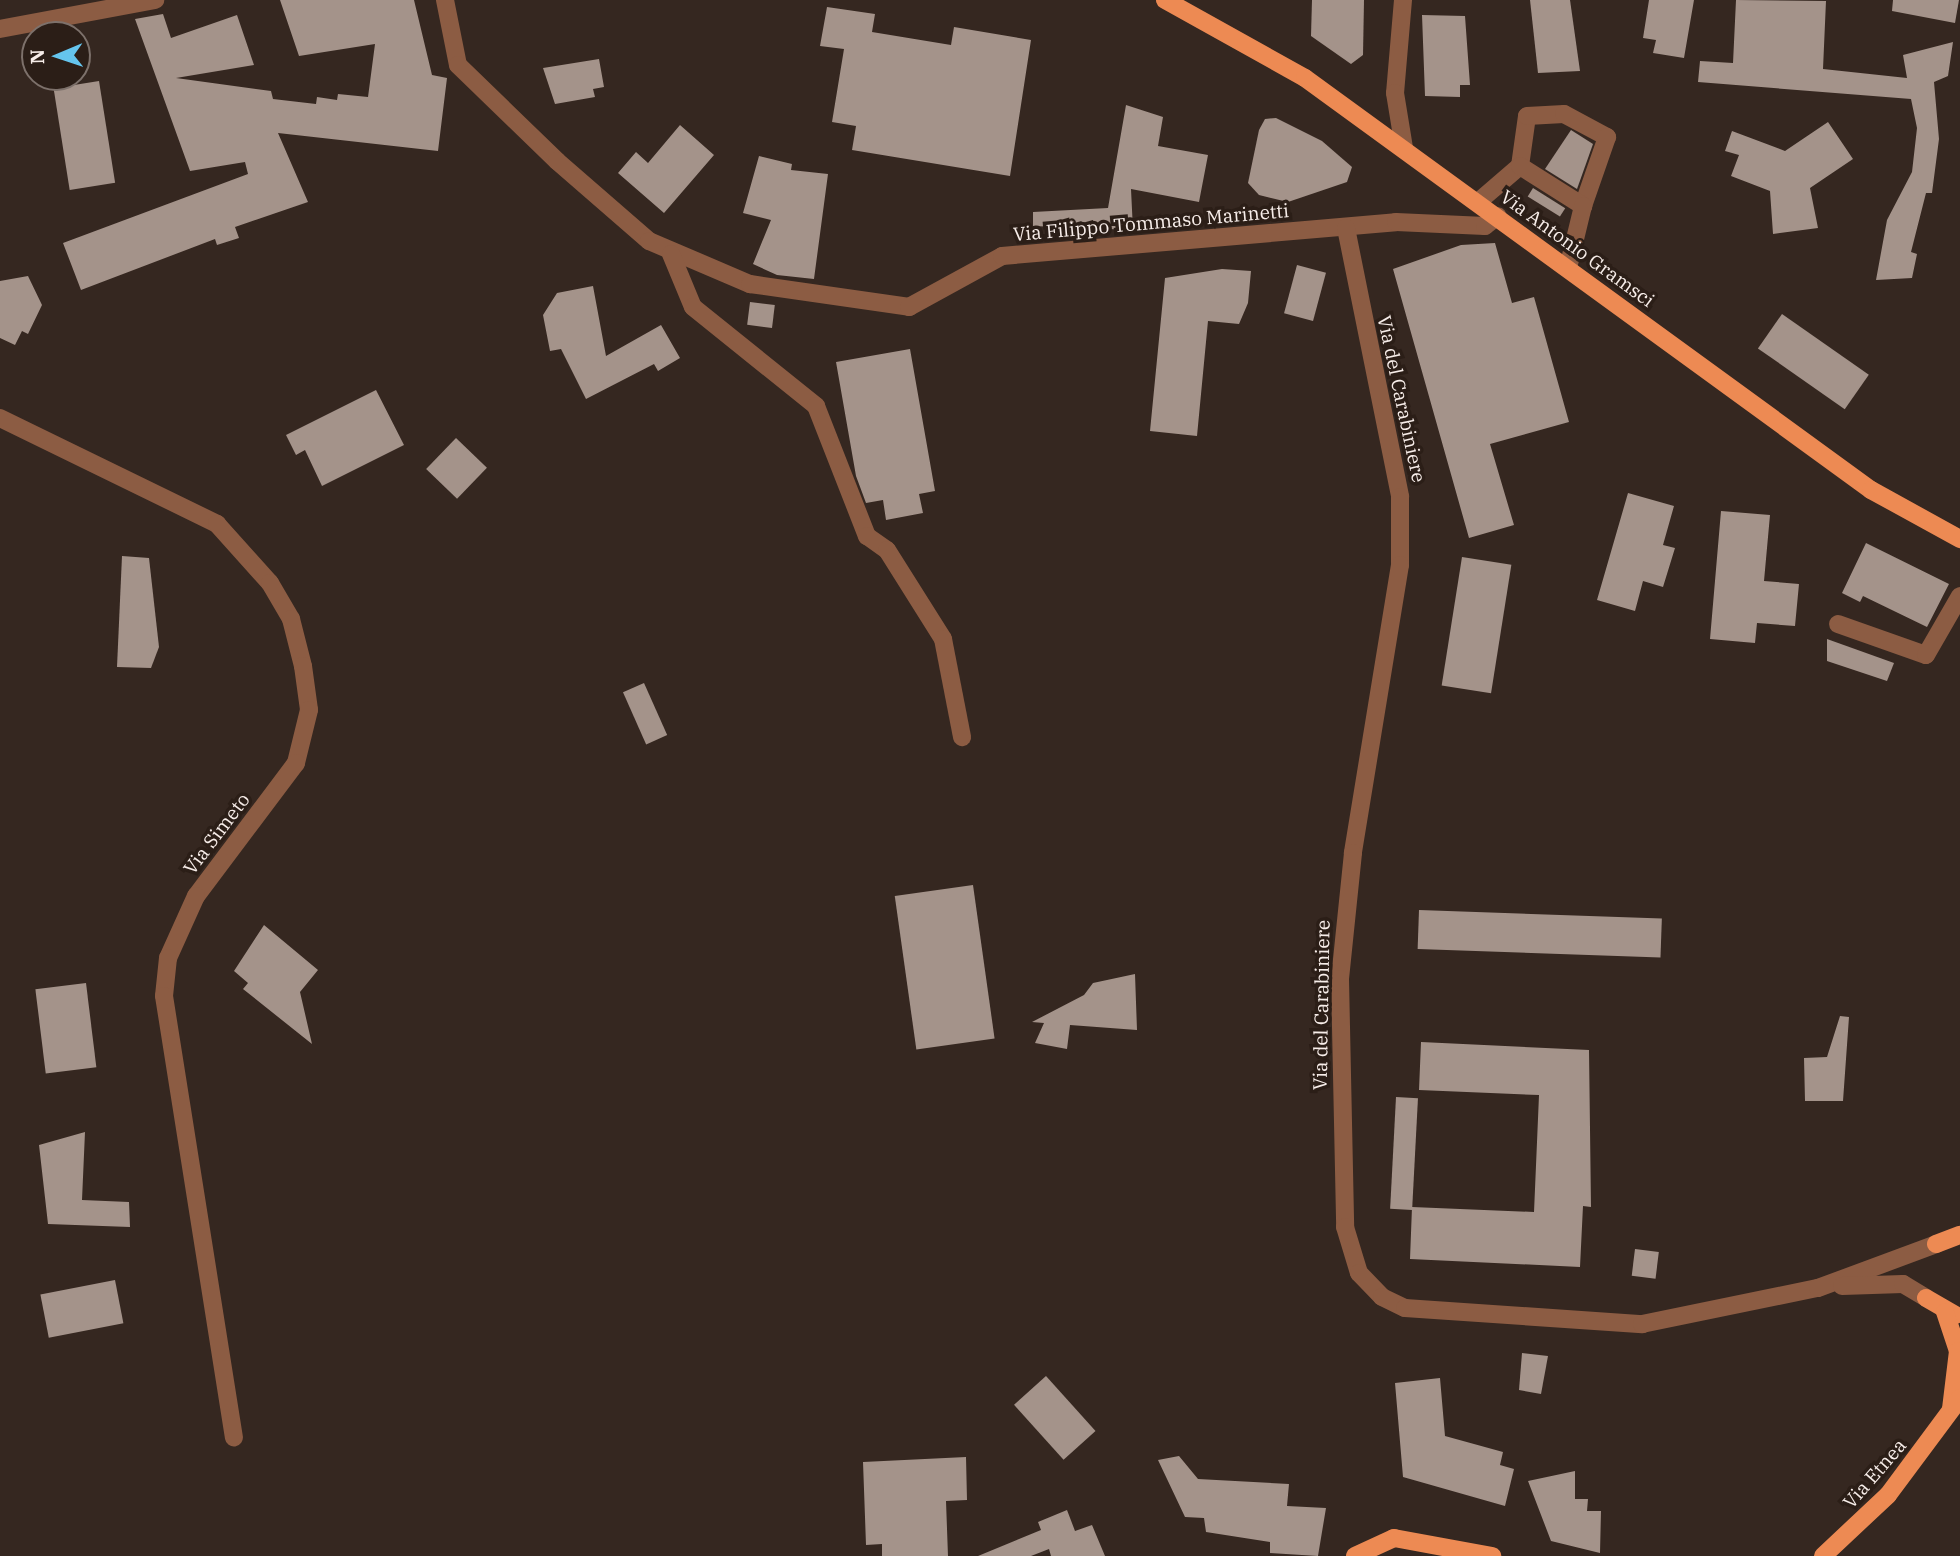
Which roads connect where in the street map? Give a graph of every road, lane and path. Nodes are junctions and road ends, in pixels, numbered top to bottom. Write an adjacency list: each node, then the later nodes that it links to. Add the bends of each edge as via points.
1 (155, 0): 5 (street)
2 (445, 0): 12 (street, Via Filippo Tommaso Marinetti, via 458,65 557,161)
3 (1165, 0): 6 (main road, Via Antonio Gramsci, via 1306,78)
4 (1403, 0): 6 (street, via 1395,93)
5 (0, 29)
6 (1404, 148): 8 (main road, Via Antonio Gramsci)
7 (1520, 166): 8 (street); 9 (street); 9 (street, via 1527,116 1564,114 1607,138)
8 (1478, 202): 10 (main road, Via Antonio Gramsci)
9 (1583, 206): 13 (street)
10 (1498, 216): 11 (street, Via Filippo Tommaso Marinetti, via 1485,226 1396,222); 13 (main road, Via Antonio Gramsci)
11 (1346, 228): 12 (street, Via Filippo Tommaso Marinetti, via 1002,256 909,307 751,284); 22 (street, Via del Carabiniere, via 1400,497 1400,565 1353,853 1340,979 1342,1175 1351,1259 1368,1286 1405,1307 1580,1324 1677,1320)
12 (671, 254): 18 (street, via 694,307 816,407 867,536 887,550 943,639)
13 (1568, 268): 15 (main road, Via Antonio Gramsci, via 1871,490)
14 (0, 418): 26 (street, Via Simeto, via 217,524 270,583 290,619 303,666 309,710 296,764 197,896 168,958 164,996)
15 (1960, 539)
16 (1960, 596): 17 (street, via 1926,655)
17 (1839, 624)
18 (962, 737)
19 (1960, 1235): 20 (main road)
20 (1936, 1244): 21 (main road); 22 (street)
21 (1960, 1249)
22 (1818, 1288): 23 (street, via 1903,1284)
23 (1926, 1298): 24 (main road)
24 (1952, 1314): 25 (main road, via 1958,1351)
25 (1955, 1405): 29 (main road, Via Etnea, via 1888,1495)
26 (234, 1437)
27 (1355, 1556): 28 (main road, via 1394,1538)
28 (1492, 1556)
29 (1823, 1556)

